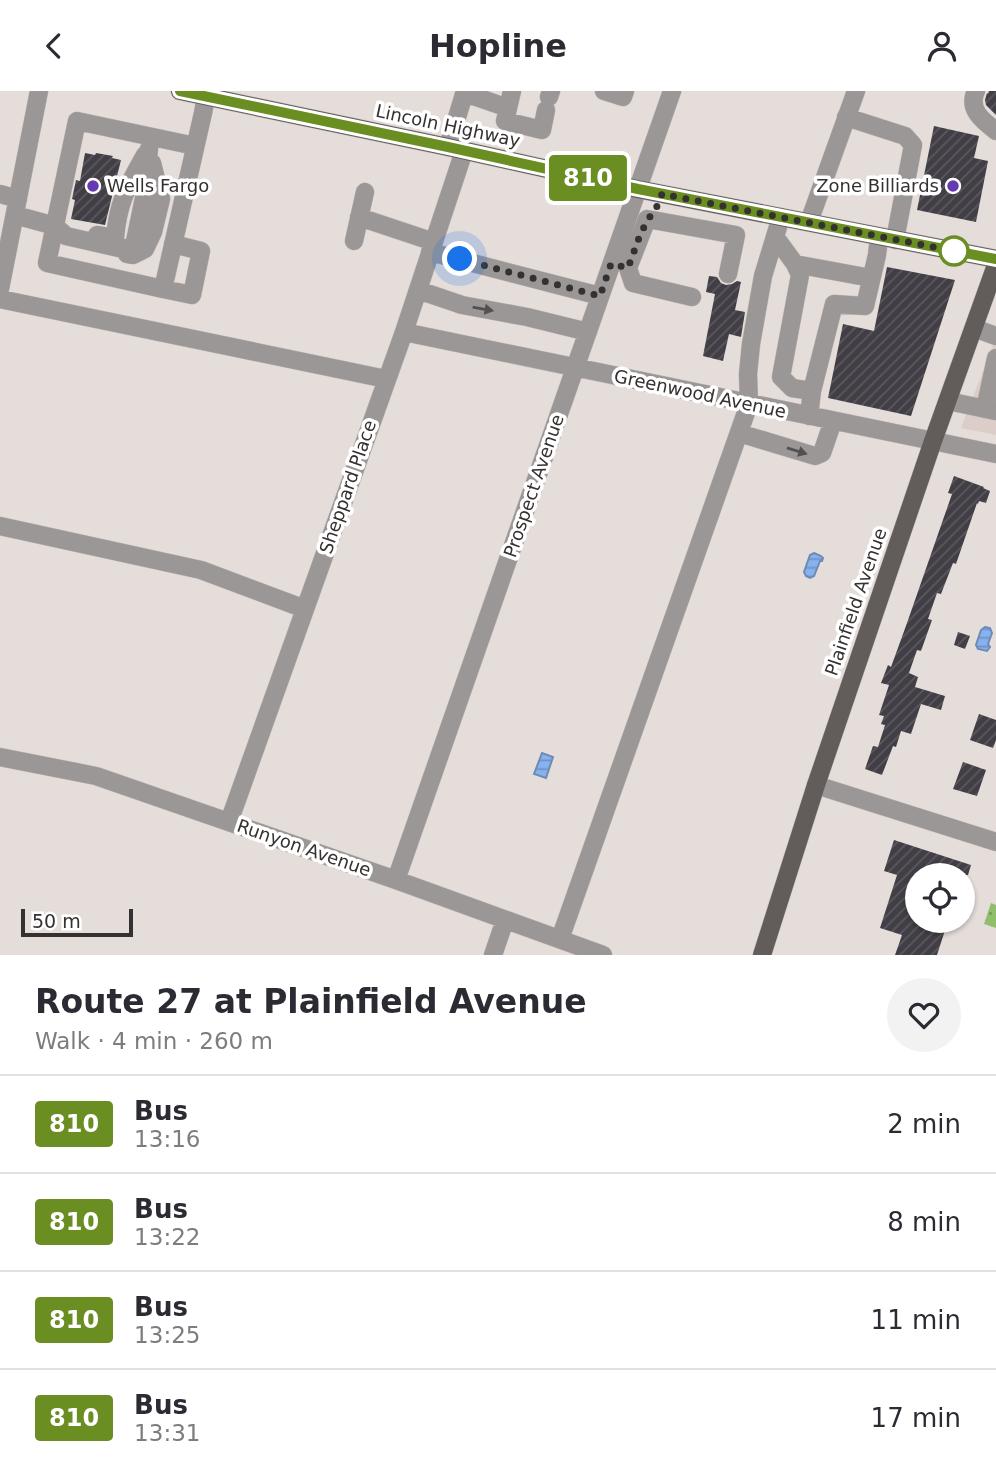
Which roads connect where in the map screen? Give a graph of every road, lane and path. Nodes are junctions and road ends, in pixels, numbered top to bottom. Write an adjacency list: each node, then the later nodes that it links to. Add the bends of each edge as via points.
1 (40, 91): 23 (street)
2 (180, 91): 10 (main road, Lincoln Highway)
3 (604, 91): 4 (street, via 623,97)
4 (625, 91)
5 (672, 91): 18 (street, Prospect Avenue)
6 (856, 91): 13 (street)
7 (976, 91): 14 (street, via 973,105)
8 (465, 92): 12 (street); 17 (street, Sheppard Place)
9 (227, 96): 10 (main road, Lincoln Highway); 17 (main road, Lincoln Highway)
10 (206, 97): 16 (street)
11 (549, 99): 12 (street, via 542,130 505,121)
12 (510, 100)
13 (846, 117): 29 (street); 34 (street, via 905,136 914,145)
14 (996, 131)
15 (150, 142): 16 (street); 32 (street, via 124,194 115,238 75,231); 32 (street, via 134,246 123,249); 32 (street, via 77,121); 32 (street, via 161,199 145,249 133,255 102,252)
16 (195, 146): 36 (street)
17 (456, 149): 18 (main road, Lincoln Highway); 37 (street, Sheppard Place)
18 (638, 189): 21 (main road, Lincoln Highway); 25 (street, Prospect Avenue)
19 (365, 193): 26 (street)
20 (0, 194): 23 (street)
21 (662, 194): 22 (main road, Lincoln Highway); 28 (street)
22 (713, 204): 24 (main road, Lincoln Highway); 30 (street)
23 (16, 207): 32 (street); 44 (street)
24 (732, 207): 27 (main road, Lincoln Highway); 31 (street)
25 (629, 213): 28 (street); 41 (street, Prospect Avenue)
26 (359, 217): 35 (street); 37 (street)
27 (781, 217): 29 (main road, Lincoln Highway); 33 (street)
28 (648, 219): 30 (street); 41 (street)
29 (809, 222): 34 (main road, Lincoln Highway)
30 (708, 230): 31 (street)
31 (727, 233): 42 (street, via 737,235)
32 (58, 234): 45 (street, via 47,263)
33 (776, 238): 39 (street); 60 (street, via 763,276 751,344)
34 (887, 238): 38 (main road, Lincoln Highway); 43 (street)
35 (354, 241)
36 (173, 244): 45 (street); 45 (street, via 201,251 192,295)
37 (432, 247): 46 (street, Sheppard Place); 47 (street)
38 (996, 259)
39 (795, 264): 43 (street); 57 (street, via 800,275 781,377)
40 (996, 265): 50 (main road, Plainfield Avenue)
41 (620, 266): 47 (street, Prospect Avenue); 48 (street, via 633,283)
42 (728, 274)
43 (871, 278): 58 (street, via 864,306 834,304)
44 (0, 289)
45 (163, 289)
46 (418, 290): 51 (street, Sheppard Place); 52 (street, one-way to 52, via 462,305)
47 (600, 296): 52 (street, Prospect Avenue)
48 (692, 297)
49 (0, 299): 56 (street)
50 (974, 328): 53 (street); 59 (main road, Plainfield Avenue)
51 (404, 332): 55 (street, Greenwood Avenue); 56 (street, Sheppard Place)
52 (588, 332): 55 (street, Prospect Avenue)
53 (996, 336)
54 (996, 358): 61 (street)
55 (575, 368): 60 (street, Greenwood Avenue); 74 (street, Prospect Avenue)
56 (386, 379): 69 (street, Sheppard Place)
57 (792, 388): 58 (street); 62 (street)
58 (812, 391): 63 (street)
59 (947, 401): 61 (street); 66 (main road, Plainfield Avenue)
60 (749, 404): 62 (street, Greenwood Avenue); 65 (street)
61 (991, 410)
62 (788, 412): 63 (street, Greenwood Avenue)
63 (810, 416): 64 (street, Greenwood Avenue)
64 (833, 421): 65 (street, one-way to 64, via 815,456 822,453); 66 (street, Greenwood Avenue)
65 (739, 433): 76 (street)
66 (933, 441): 67 (street, Greenwood Avenue); 71 (main road, Plainfield Avenue)
67 (996, 454)
68 (0, 526): 69 (street, via 201,570)
69 (305, 609): 72 (street, Sheppard Place)
70 (0, 757): 72 (street, Runyon Avenue, via 96,776)
71 (816, 785): 73 (street); 79 (main road, Plainfield Avenue)
72 (229, 822): 74 (street, Runyon Avenue)
73 (996, 842)
74 (396, 880): 75 (street, Runyon Avenue)
75 (505, 920): 76 (street, Runyon Avenue); 77 (street)
76 (560, 940): 78 (street, Runyon Avenue)
77 (493, 955)
78 (603, 955)
79 (762, 955)

